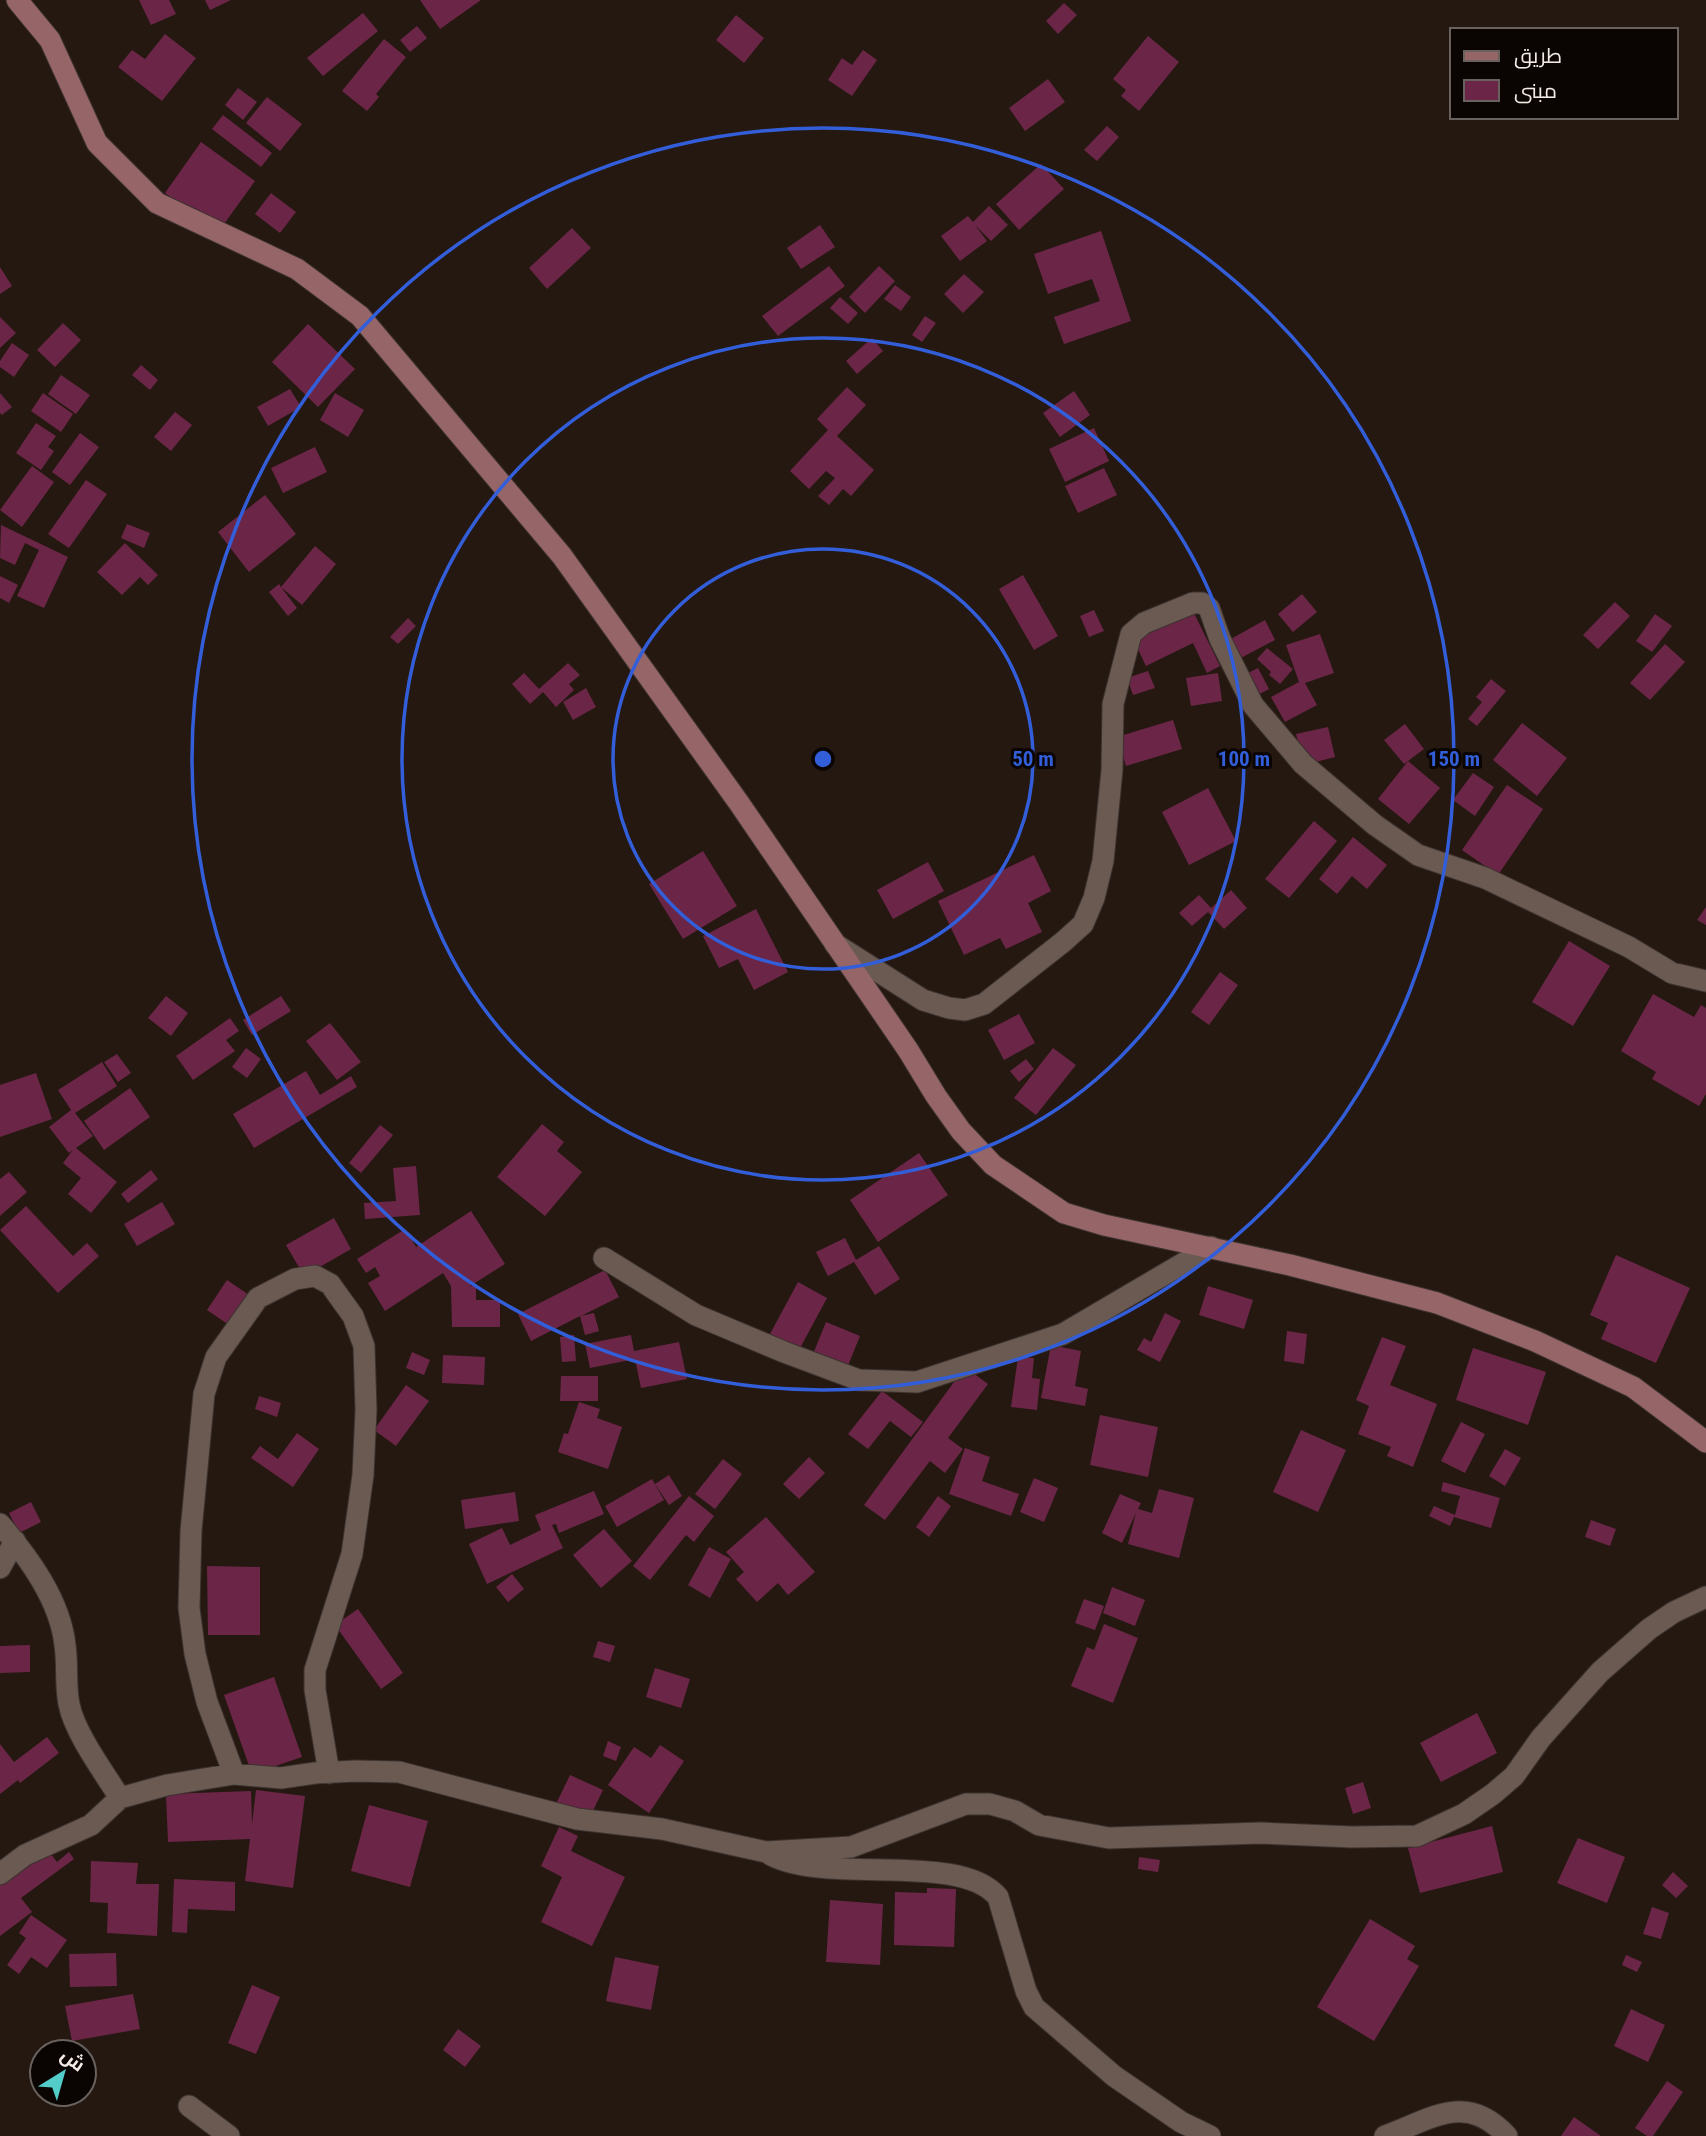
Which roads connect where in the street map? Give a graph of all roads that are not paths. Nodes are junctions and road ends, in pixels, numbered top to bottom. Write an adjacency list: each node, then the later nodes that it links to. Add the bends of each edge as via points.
1 (17, 0): 2 (street, via 50,40 97,144 157,203 297,269 360,316 562,556)
2 (834, 943): 3 (street, via 923,1000 965,1010 984,1004 1063,942 1083,923 1103,861 1113,704 1131,634 1144,623 1202,603 1209,608 1253,705 1303,764 1374,825 1418,855 1485,878 1672,972); 4 (street, via 948,1114 993,1165 1064,1213)
3 (1706, 981)
4 (1211, 1247): 5 (street, via 1063,1334 917,1382 859,1380 784,1352 696,1315); 6 (street, via 1437,1303 1535,1341 1633,1387)
5 (604, 1258)
6 (1706, 1442)
7 (0, 1524): 8 (street)
8 (15, 1541): 9 (street); 13 (street, via 56,1606 65,1644 69,1706 87,1747)
9 (0, 1568)
10 (1706, 1597): 14 (street, via 1674,1612 1607,1666 1541,1738 1514,1776 1493,1794 1417,1836 1261,1833 1109,1838 1039,1825 990,1804 966,1804 851,1847)
11 (329, 1773): 12 (street, via 281,1778); 12 (street, via 315,1670 352,1554 366,1410 364,1346 353,1316 330,1284 315,1276 295,1279 258,1298 216,1357 204,1394 189,1608 207,1702); 14 (street, via 399,1772 577,1818 662,1829)
12 (234, 1774): 13 (street)
13 (120, 1798): 15 (street, via 90,1825 25,1855)
14 (766, 1852): 18 (street, via 808,1868 953,1875 990,1888 998,1897 1034,2007 1114,2076)
15 (0, 1874)
16 (189, 2106): 17 (street)
17 (229, 2136)
18 (1210, 2136)
19 (1385, 2136): 20 (street, via 1458,2110 1485,2116)
20 (1507, 2136)

